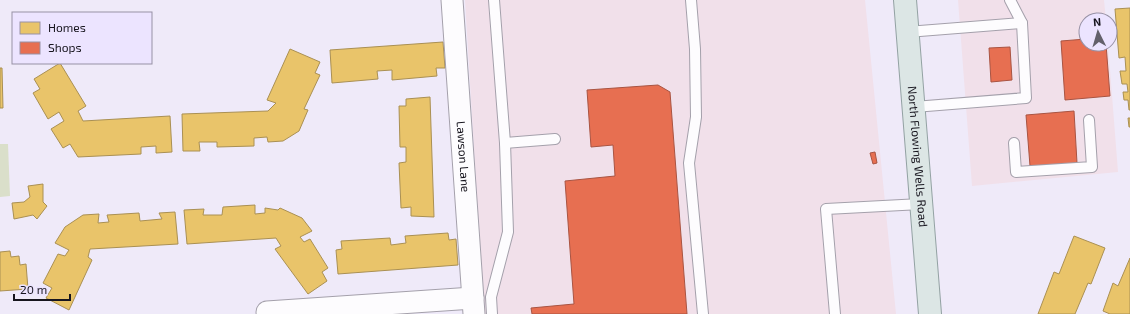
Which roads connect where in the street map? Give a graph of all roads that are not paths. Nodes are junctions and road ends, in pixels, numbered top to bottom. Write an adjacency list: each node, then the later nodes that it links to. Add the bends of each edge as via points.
1 (452, 0): 14 (street, Lawson Lane)
2 (494, 0): 11 (lane)
3 (691, 0): 17 (lane, via 696,117 689,163)
4 (905, 0): 7 (main road, North Flowing Wells Road)
5 (1010, 0): 6 (lane)
6 (1022, 23): 7 (lane); 8 (lane, via 1026,98)
7 (907, 32): 8 (main road, North Flowing Wells Road)
8 (914, 107): 13 (main road, North Flowing Wells Road)
9 (1089, 120): 12 (lane, via 1092,167 1016,172)
10 (555, 139): 11 (lane)
11 (505, 143): 16 (lane, via 508,232 490,297)
12 (1014, 143)
13 (921, 204): 18 (lane, via 826,209); 19 (main road, North Flowing Wells Road)
14 (473, 306): 15 (street)
15 (267, 312)
16 (492, 314)
17 (703, 314)
18 (835, 314)
19 (930, 314)

